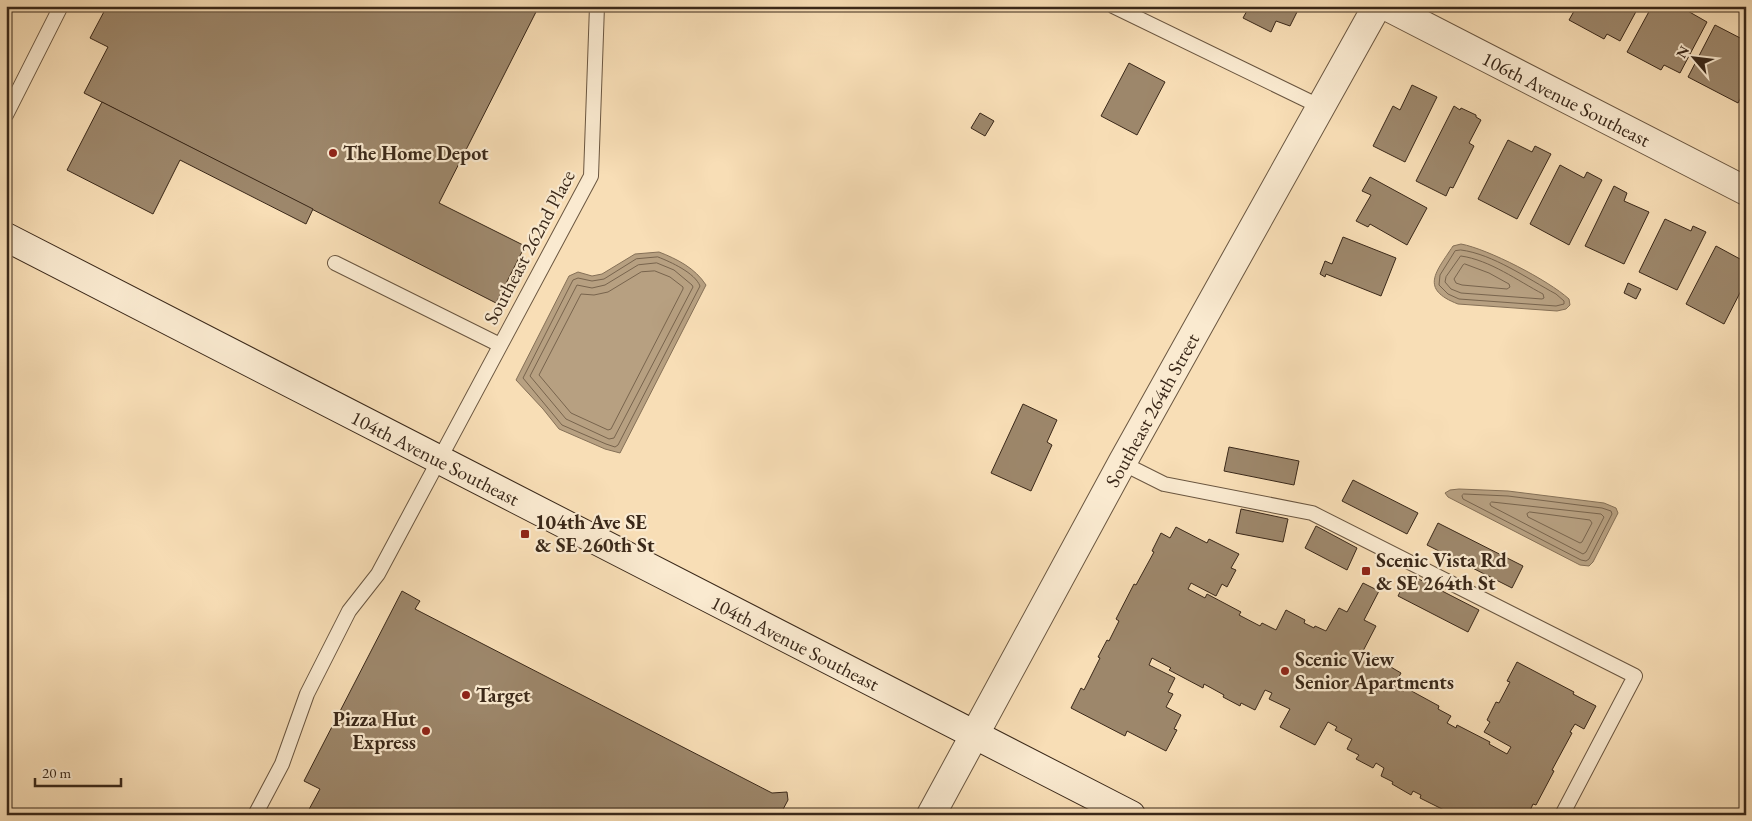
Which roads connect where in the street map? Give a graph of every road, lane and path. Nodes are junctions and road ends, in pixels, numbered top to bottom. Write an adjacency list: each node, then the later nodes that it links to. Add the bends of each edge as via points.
1 (61, 6): 7 (lane)
2 (597, 6): 11 (lane, Southeast 262nd Place, via 591,176)
3 (1113, 6): 6 (lane)
4 (1377, 6): 6 (street, Southeast 264th Street)
5 (1386, 6): 8 (street, 106th Avenue Southeast)
6 (1321, 107): 13 (street, Southeast 264th Street)
7 (6, 114)
8 (1746, 192)
9 (6, 238): 12 (street, 104th Avenue Southeast)
10 (336, 263): 11 (lane)
11 (500, 345): 12 (lane, Southeast 262nd Place)
12 (438, 460): 14 (street, 104th Avenue Southeast); 15 (lane, Southeast 262nd Place, via 378,574 349,611 307,694 282,764)
13 (1122, 463): 14 (street, Southeast 264th Street); 18 (lane, via 1164,484 1312,513 1635,676)
14 (974, 735): 16 (street, Southeast 264th Street); 17 (street, 104th Avenue Southeast)
15 (255, 815)
16 (931, 815)
17 (1130, 815)
18 (1562, 815)

